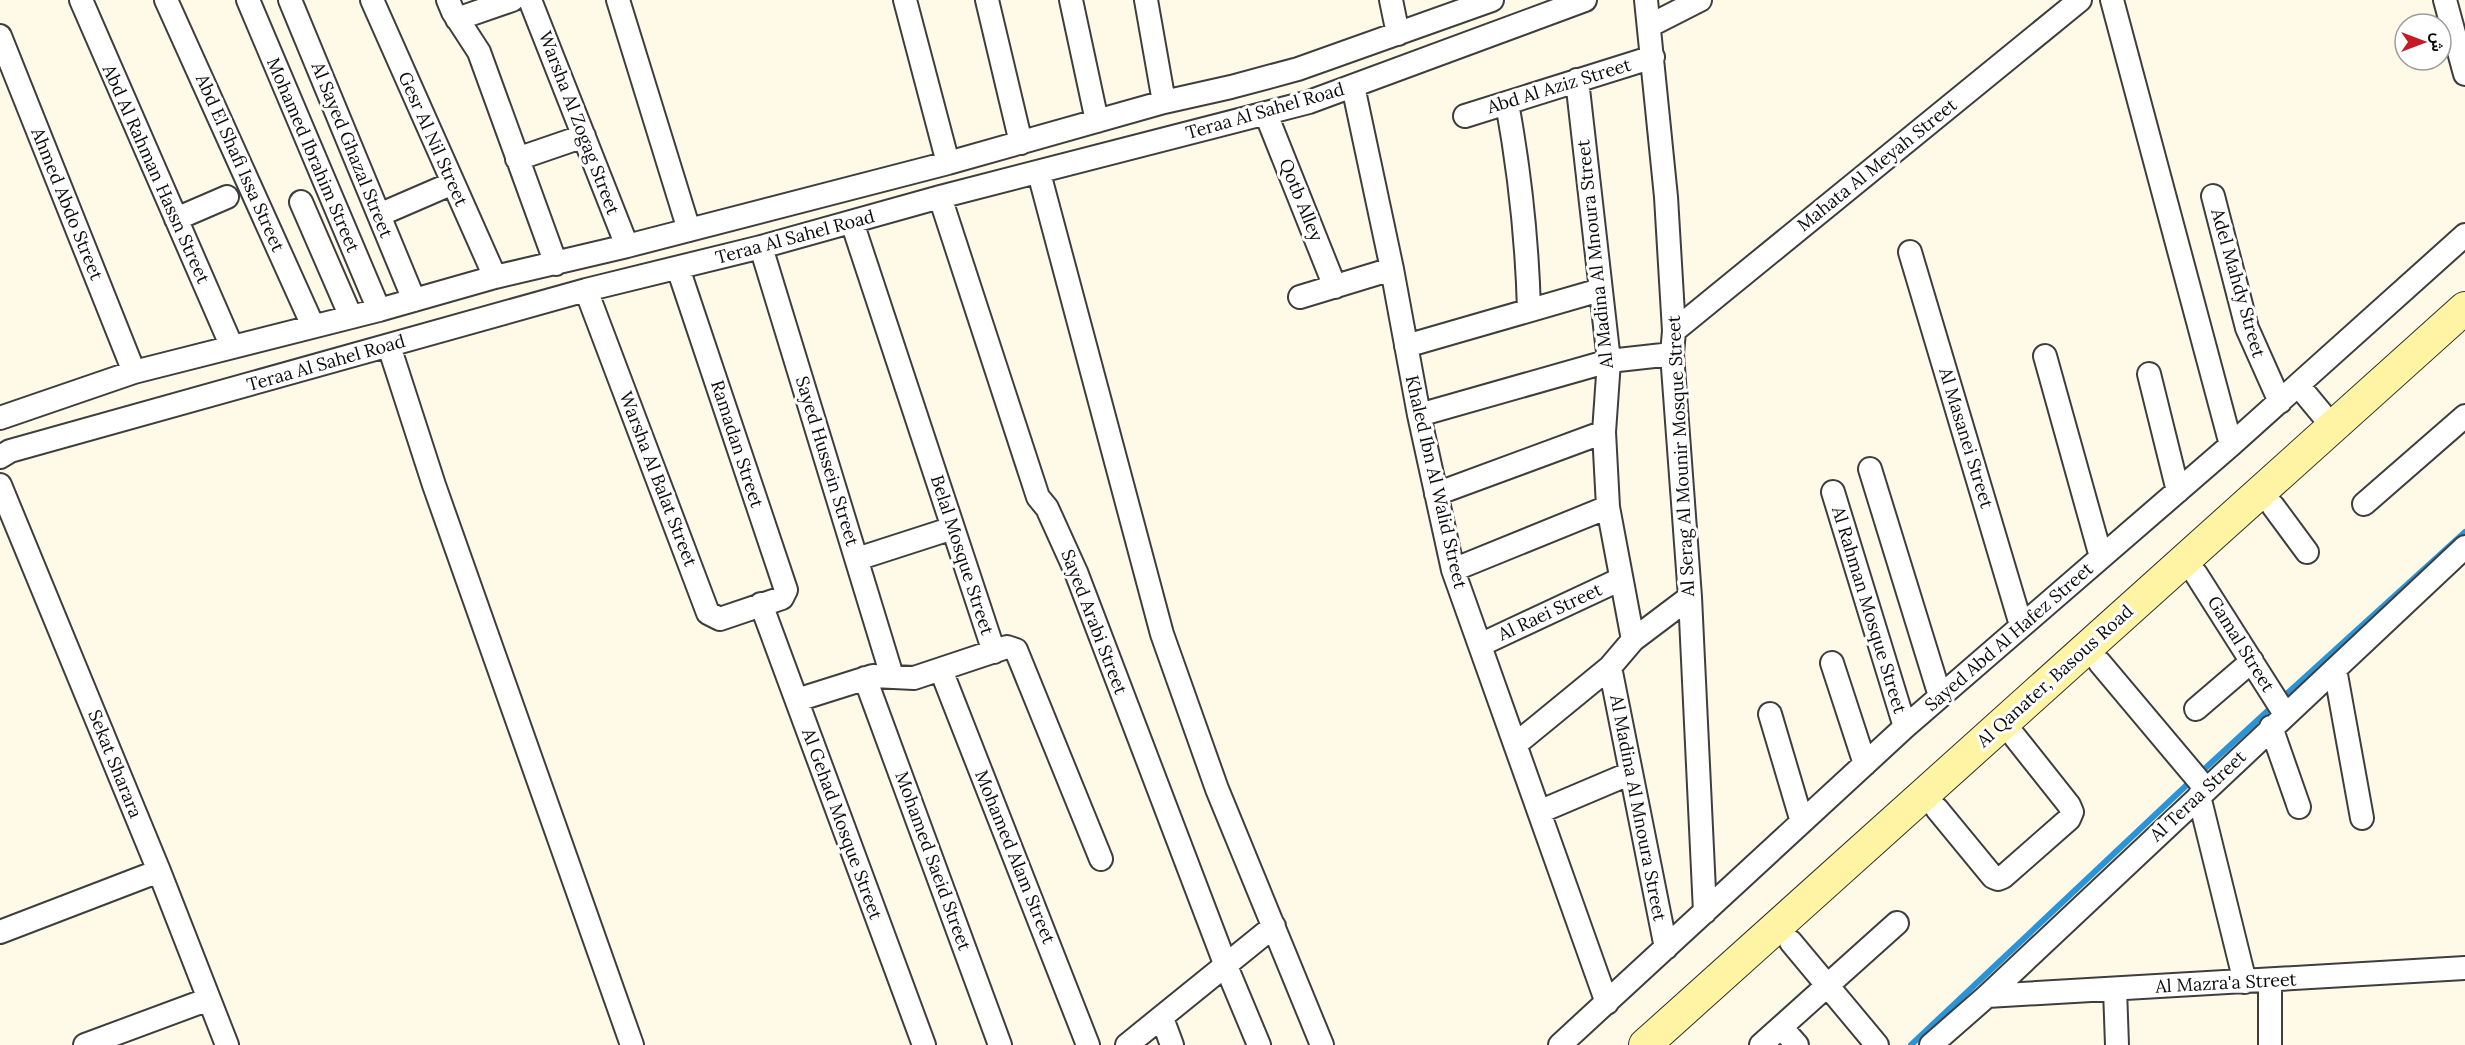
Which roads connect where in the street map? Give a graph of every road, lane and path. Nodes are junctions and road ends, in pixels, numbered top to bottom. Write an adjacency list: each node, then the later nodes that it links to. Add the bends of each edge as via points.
1 (81, 0): 46 (street, Abd Al Rahman Hassn Street)
2 (166, 0): 66 (street, Abd El Shafi Issa Street)
3 (248, 0): 63 (street, Mohamed Ibrahim Street)
4 (290, 0): 45 (street, Al Sayed Ghazal Street)
5 (372, 0): 40 (street, Gesr Al Nil Street)
6 (511, 0): 21 (street)
7 (530, 0): 35 (street, Warsha Al Zogag Street)
8 (618, 0): 48 (street)
9 (905, 0): 38 (street)
10 (987, 0): 36 (street)
11 (1071, 0): 34 (street)
12 (1146, 0): 30 (street)
13 (1392, 0): 24 (street)
14 (1492, 0): 24 (street, Teraa Al Sahel Road)
15 (1585, 0): 29 (street, Teraa Al Sahel Road)
16 (1646, 0): 22 (street, Al Serag Al Mounir Mosque Street)
17 (1700, 0): 22 (street)
18 (2080, 0): 67 (street, Mahata Al Meyah Street)
19 (2112, 0): 84 (street)
20 (2445, 0): 23 (street)
21 (452, 9): 37 (street, via 479,52)
22 (1649, 26): 26 (street, Al Serag Al Mounir Mosque Street)
23 (2459, 32): 27 (street)
24 (1398, 34): 30 (street, Teraa Al Sahel Road, via 1298,69)
25 (2, 47): 75 (street, Ahmed Abdo Street)
26 (1653, 57): 28 (street, Abd Al Aziz Street); 67 (street, Al Serag Al Mounir Mosque Street)
27 (2465, 74)
28 (1577, 80): 31 (street, Abd Al Aziz Street); 59 (street, Al Madina Al Mnoura Street)
29 (1353, 86): 32 (street, Teraa Al Sahel Road); 55 (street, Khaled Ibn Al Walid Street)
30 (1164, 102): 34 (street, Teraa Al Sahel Road)
31 (1507, 103): 33 (street, Abd Al Aziz Street); 64 (street, via 1527,238)
32 (1266, 114): 39 (street, Teraa Al Sahel Road); 57 (street, Qotb Alley)
33 (1465, 116)
34 (1097, 121): 36 (street, Teraa Al Sahel Road)
35 (584, 136): 37 (street); 50 (street, Warsha Al Zogag Street)
36 (1021, 142): 38 (street, Teraa Al Sahel Road)
37 (517, 159): 53 (street)
38 (948, 163): 48 (street, Teraa Al Sahel Road)
39 (1039, 173): 43 (street, Teraa Al Sahel Road); 136 (street, via 1162,634 1217,789)
40 (453, 183): 45 (street); 56 (street, Gesr Al Nil Street)
41 (2213, 196): 78 (street, Adel Mahdy Street, via 2247,328)
42 (226, 197): 46 (street)
43 (940, 197): 47 (street, Teraa Al Sahel Road); 140 (street, Sayed Arabi Street, via 1038,497 1047,508 1076,572)
44 (301, 202): 65 (street)
45 (379, 215): 61 (street, Al Sayed Ghazal Street)
46 (176, 219): 71 (street, Abd Al Rahman Hassn Street)
47 (852, 222): 51 (street, Teraa Al Sahel Road); 94 (street, Belal Mosque Street)
48 (689, 230): 50 (street, Teraa Al Sahel Road)
49 (2465, 235): 77 (street, Sayed Abd Al Hafez Street)
50 (627, 246): 53 (street, Teraa Al Sahel Road)
51 (761, 247): 54 (street, Teraa Al Sahel Road); 98 (street, Sayed Hussein Street)
52 (1910, 252): 104 (street, Al Masanei Street)
53 (556, 264): 56 (street, Teraa Al Sahel Road)
54 (678, 268): 58 (street, Teraa Al Sahel Road); 103 (street, Ramadan Street, via 786,590 782,597)
55 (1392, 268): 57 (street); 70 (street, Khaled Ibn Al Walid Street)
56 (495, 277): 61 (street, Teraa Al Sahel Road)
57 (1335, 287): 60 (street)
58 (586, 290): 69 (street, Teraa Al Sahel Road); 103 (street, Warsha Al Balat Street, via 708,613 720,619)
59 (1600, 290): 64 (street); 74 (street, Al Madina Al Mnoura Street)
60 (1300, 297)
61 (414, 300): 63 (street, Teraa Al Sahel Road)
62 (2465, 308): 82 (main road, Al Qanater, Basous Road)
63 (379, 310): 65 (street, Teraa Al Sahel Road)
64 (1529, 310): 70 (street)
65 (351, 317): 66 (street, Teraa Al Sahel Road)
66 (313, 326): 71 (street, Teraa Al Sahel Road)
67 (1674, 331): 72 (street, Al Serag Al Mounir Mosque Street)
68 (2465, 335): 92 (main road, Al Qanater, Basous Road)
69 (389, 346): 85 (street, Teraa Al Sahel Road, via 10,451); 153 (street, via 434,485)
70 (1406, 346): 79 (street, Khaled Ibn Al Walid Street)
71 (232, 347): 75 (street, Teraa Al Sahel Road)
72 (1672, 354): 74 (street); 102 (street, Al Serag Al Mounir Mosque Street)
73 (2045, 356): 97 (street)
74 (1609, 361): 79 (street); 83 (street, Al Madina Al Mnoura Street)
75 (134, 372): 81 (street, Teraa Al Sahel Road)
76 (2149, 374): 88 (street)
77 (2298, 385): 78 (street, Sayed Abd Al Hafez Street); 82 (street)
78 (2280, 402): 84 (street, Sayed Abd Al Hafez Street)
79 (1419, 415): 90 (street, Khaled Ibn Al Walid Street)
80 (2465, 416): 91 (street)
81 (0, 418)
82 (2332, 426): 162 (main road, Al Qanater, Basous Road)
83 (1604, 432): 90 (street); 93 (street, Al Madina Al Mnoura Street)
84 (2231, 445): 88 (street, Sayed Abd Al Hafez Street)
85 (0, 457)
86 (1870, 469): 116 (street)
87 (0, 485): 133 (street, Sekat Sharara)
88 (2178, 491): 97 (street, Sayed Abd Al Hafez Street)
89 (1833, 492): 121 (street, Al Rahman Mosque Street)
90 (1436, 494): 99 (street, Khaled Ibn Al Walid Street)
91 (2364, 504)
92 (2273, 506): 96 (street); 100 (main road, Al Qanater, Basous Road)
93 (1608, 507): 99 (street); 101 (street, Al Madina Al Mnoura Street)
94 (953, 528): 98 (street); 107 (street, Belal Mosque Street)
95 (2465, 547): 112 (street, Al Teraa Street)
96 (2307, 552)
97 (2101, 557): 104 (street, Sayed Abd Al Hafez Street)
98 (857, 559): 114 (street, Sayed Hussein Street)
99 (1453, 570): 106 (street, Khaled Ibn Al Walid Street)
100 (2196, 574): 108 (street, Gamal Street); 110 (main road, Al Qanater, Basous Road)
101 (1621, 579): 105 (street, Al Madina Al Mnoura Street); 106 (street, Al Raei Street)
102 (1690, 597): 105 (street); 134 (street, Al Serag Al Mounir Mosque Street)
103 (761, 604): 117 (street, Al Gehad Mosque Street)
104 (2021, 625): 116 (street, Sayed Abd Al Hafez Street)
105 (1633, 640): 111 (street)
106 (1480, 645): 123 (street, Khaled Ibn Al Walid Street)
107 (994, 652): 113 (street); 132 (street, Belal Mosque Street, via 1007,647 1016,650)
108 (2252, 661): 118 (street); 120 (street, Gamal Street)
109 (1832, 663): 124 (street)
110 (2100, 663): 122 (main road, Al Qanater, Basous Road); 126 (street)
111 (1610, 667): 123 (street); 125 (street, Al Madina Al Mnoura Street)
112 (2335, 669): 120 (street, Al Teraa Street); 130 (street)
113 (941, 670): 114 (street, via 907,679); 156 (street, Mohamed Alam Street)
114 (892, 676): 115 (street)
115 (865, 678): 117 (street); 155 (street, Mohamed Saeid Street)
116 (1940, 696): 121 (street, Sayed Abd Al Hafez Street)
117 (796, 700): 154 (street, Al Gehad Mosque Street)
118 (2196, 709)
119 (1770, 714): 131 (street)
120 (2278, 721): 126 (street, Al Teraa Street); 127 (street, Gamal Street)
121 (1905, 727): 124 (street, Sayed Abd Al Hafez Street)
122 (2015, 736): 128 (main road, Al Qanater, Basous Road); 128 (street, via 2069,805 2069,819 1998,879)
123 (1516, 744): 129 (street, Khaled Ibn Al Walid Street)
124 (1864, 764): 131 (street, Sayed Abd Al Hafez Street)
125 (1631, 773): 129 (street); 139 (street, Al Madina Al Mnoura Street)
126 (2203, 792): 143 (street); 146 (street, Al Teraa Street)
127 (2299, 807)
128 (1937, 809): 138 (main road, Al Qanater, Basous Road)
129 (1539, 812): 148 (street, Khaled Ibn Al Walid Street)
130 (2362, 818)
131 (1802, 822): 134 (street, Sayed Abd Al Hafez Street)
132 (1101, 859)
133 (159, 871): 137 (street); 147 (street, Sekat Sharara)
134 (1705, 912): 139 (street, Sayed Abd Al Hafez Street)
135 (1897, 923): 144 (street)
136 (1274, 926): 140 (street); 160 (street)
137 (0, 932)
138 (1791, 942): 144 (street); 163 (main road, Al Qanater, Basous Road)
139 (1666, 948): 148 (street, Sayed Abd Al Hafez Street)
140 (1226, 966): 149 (street); 159 (street, Sayed Arabi Street)
141 (2465, 968): 142 (street, Al Mazra'a Street)
142 (2270, 981): 143 (street, Al Mazra'a Street); 169 (street)
143 (2245, 982): 145 (street, Al Mazra'a Street)
144 (1827, 984): 150 (street); 166 (street)
145 (2115, 989): 146 (street, Al Mazra'a Street); 168 (street)
146 (1987, 996): 167 (street, Al Teraa Street)
147 (209, 999): 151 (street); 152 (street, Sekat Sharara)
148 (1607, 1003): 161 (street, Sayed Abd Al Hafez Street)
149 (1162, 1018): 157 (street); 158 (street)
150 (1781, 1027): 164 (street); 165 (street)
151 (86, 1045)
152 (227, 1045)
153 (632, 1045)
154 (924, 1045)
155 (1000, 1045)
156 (1088, 1045)
157 (1127, 1045)
158 (1172, 1045)
159 (1259, 1045)
160 (1322, 1045)
161 (1560, 1045)
162 (1645, 1045)
163 (1678, 1045)
164 (1761, 1045)
165 (1797, 1045)
166 (1877, 1045)
167 (1931, 1045)
168 (2117, 1045)
169 (2270, 1045)

